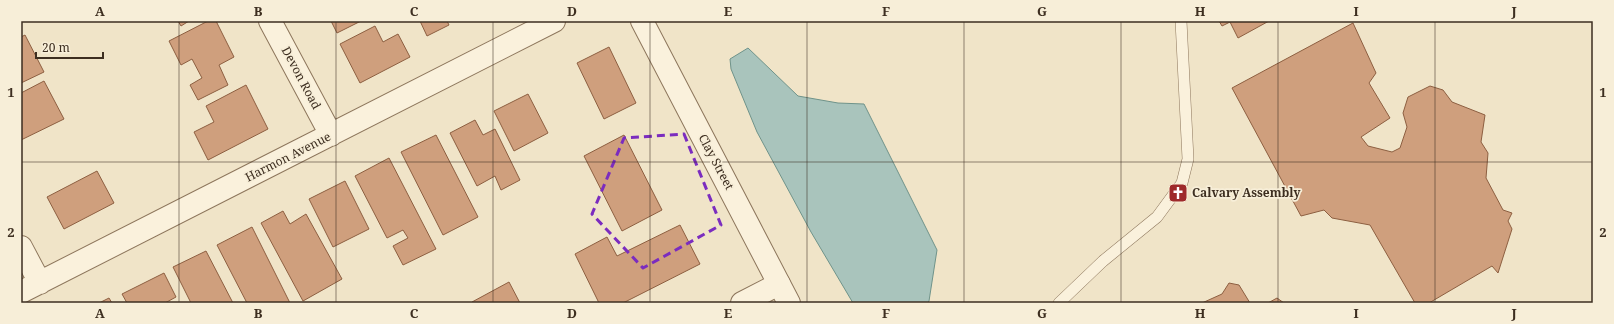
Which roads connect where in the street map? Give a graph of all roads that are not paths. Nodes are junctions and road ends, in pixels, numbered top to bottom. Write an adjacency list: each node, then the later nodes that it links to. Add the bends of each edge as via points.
1 (270, 21): 5 (street, Devon Road)
2 (554, 21): 5 (street, Harmon Avenue)
3 (642, 21): 8 (street, Clay Street)
4 (1181, 21): 11 (lane, via 1188,159 1182,183 1157,217 1103,260)
5 (331, 135): 7 (street, Harmon Avenue)
6 (21, 247): 7 (street)
7 (27, 289): 9 (street)
8 (784, 294): 10 (street)
9 (26, 303)
10 (742, 303)
11 (1060, 303)

